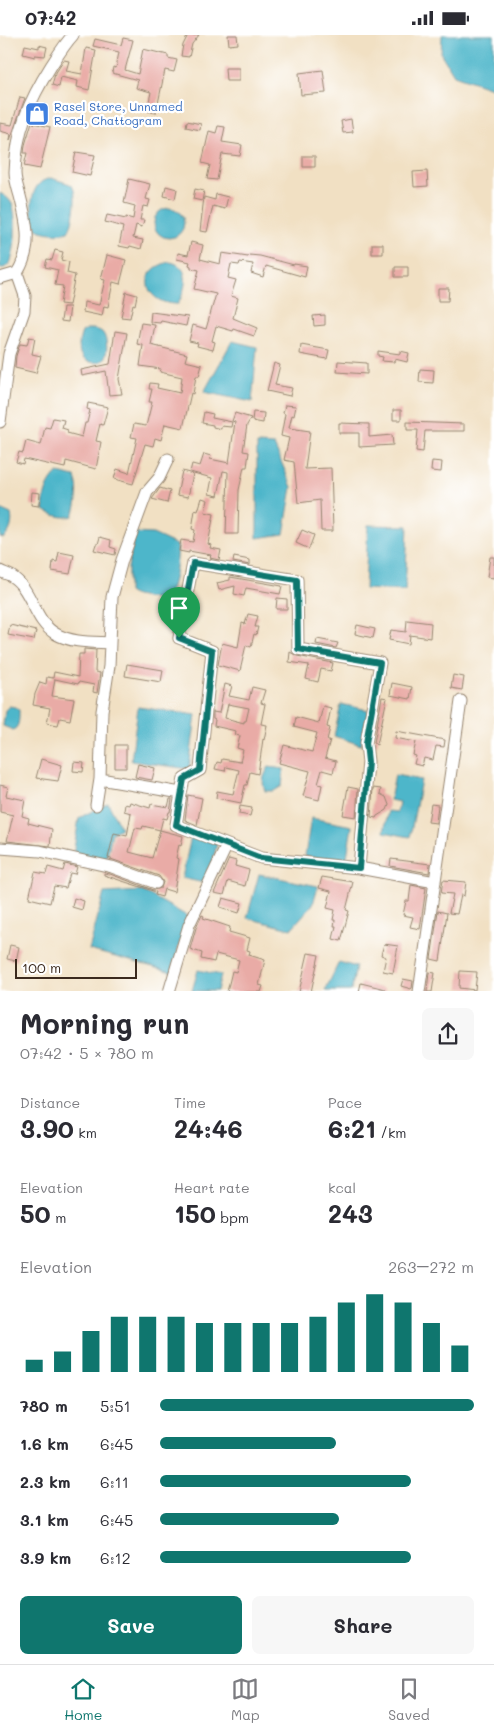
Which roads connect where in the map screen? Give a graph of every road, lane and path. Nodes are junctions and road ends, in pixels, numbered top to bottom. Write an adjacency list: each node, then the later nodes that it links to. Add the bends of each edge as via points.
1 (73, 35): 2 (street, via 38,86 25,114 15,175 26,220 28,245)
2 (17, 273): 3 (street); 4 (street, via 25,296 24,311 9,354)
3 (0, 278)
4 (0, 422)
5 (168, 459): 7 (street, via 159,478 147,492 122,560 112,597)
6 (0, 571): 7 (street, via 11,576 24,589 43,623 54,633 66,639)
7 (110, 643): 9 (street, via 102,711)
8 (461, 701): 15 (street)
9 (100, 779): 10 (street); 11 (street)
10 (181, 793): 12 (street, via 176,825); 14 (street, via 184,779 200,770 212,651 179,638 193,563 297,580 298,649 380,663 366,743 368,762)
11 (96, 805)
12 (227, 845): 14 (street, via 261,858); 17 (street, via 189,925)
13 (0, 848): 16 (street, via 40,851 112,867)
14 (359, 868): 15 (street)
15 (435, 882): 18 (street)
16 (156, 883)
17 (169, 991)
18 (419, 991)

